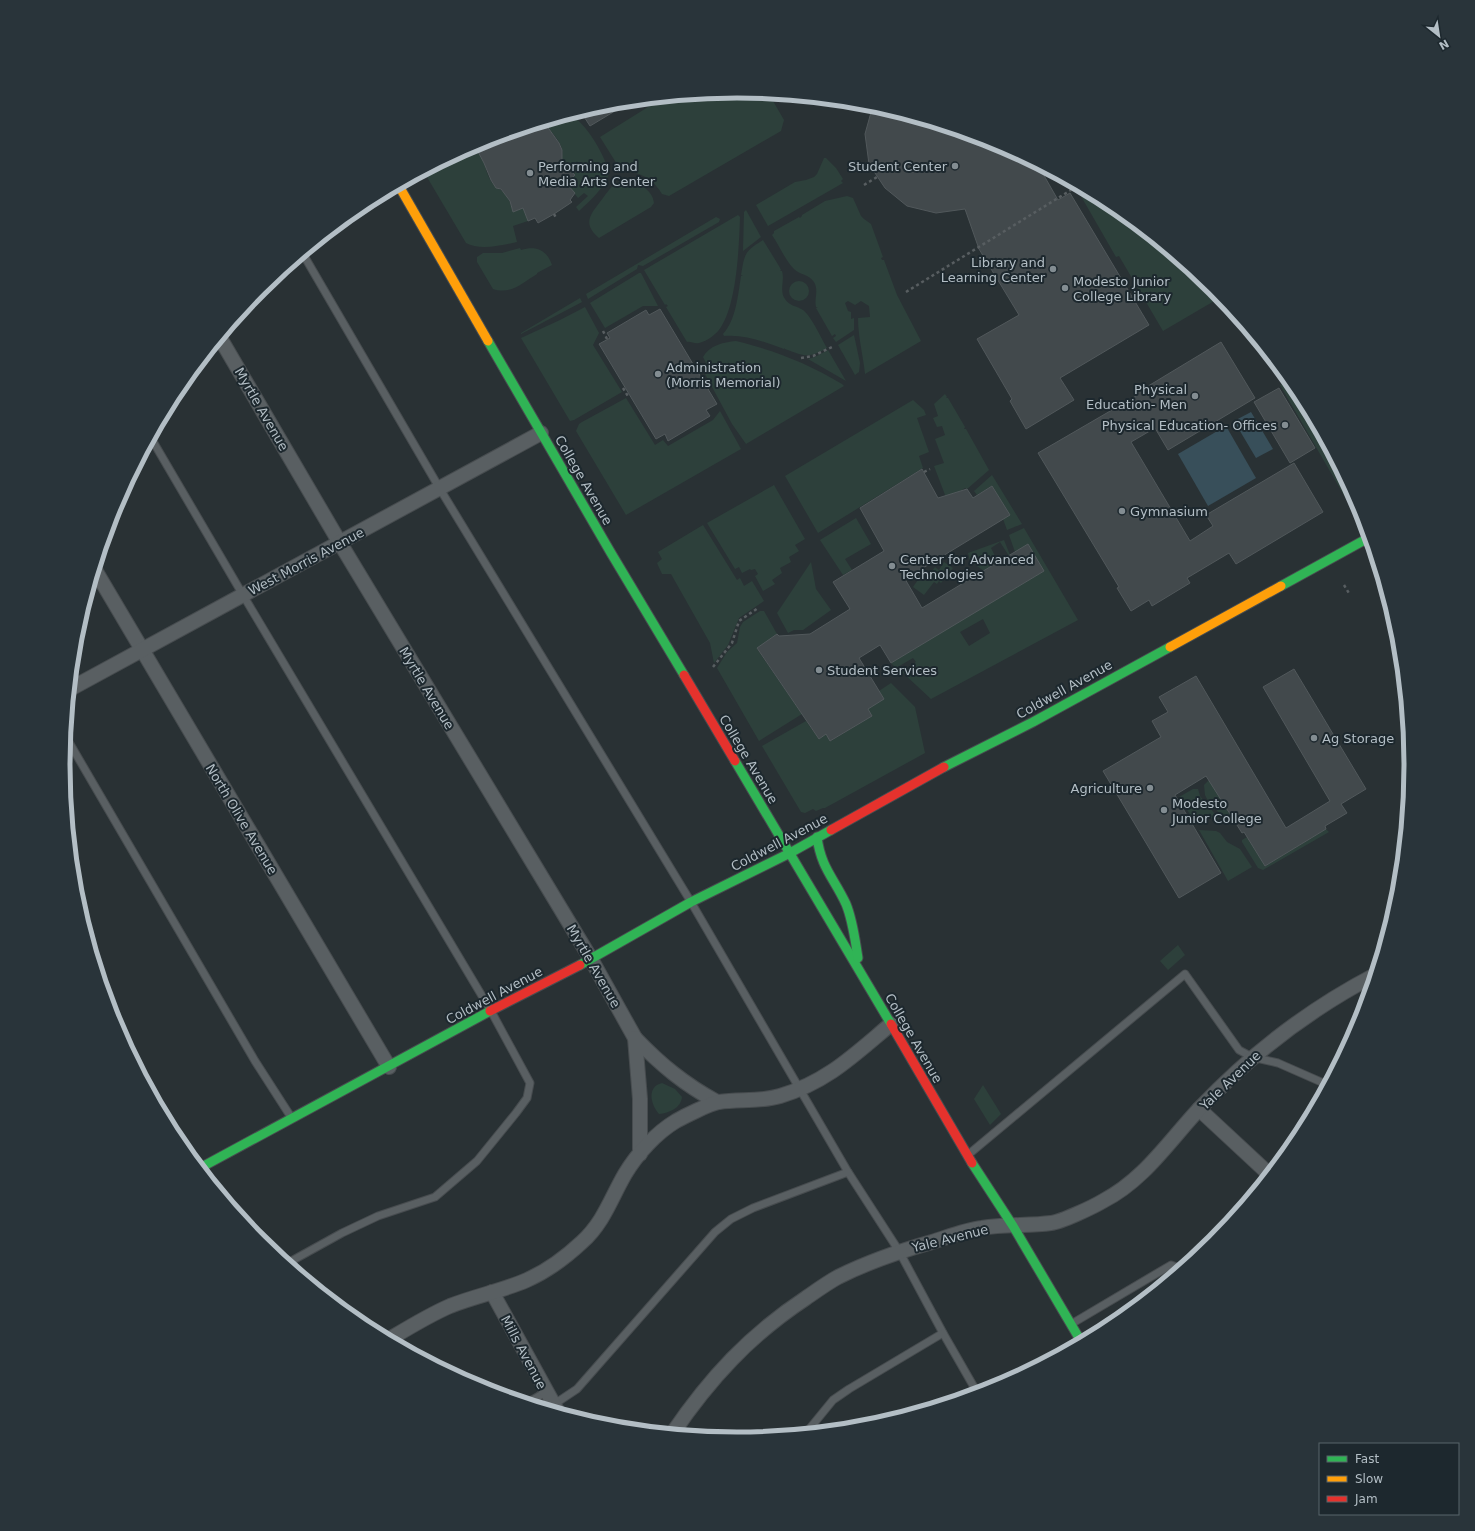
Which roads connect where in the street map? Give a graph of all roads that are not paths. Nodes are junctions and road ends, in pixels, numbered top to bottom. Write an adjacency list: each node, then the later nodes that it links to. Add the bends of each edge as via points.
1 (401, 189): 4 (street, College Avenue)
2 (305, 257): 6 (lane)
3 (222, 342): 8 (street, Myrtle Avenue)
4 (541, 433): 6 (street, West Morris Avenue); 15 (street, College Avenue)
5 (154, 441): 10 (lane)
6 (440, 489): 8 (street, West Morris Avenue); 16 (lane)
7 (1365, 539): 14 (street, Coldwell Avenue)
8 (340, 543): 10 (street, West Morris Avenue); 17 (street, Myrtle Avenue)
9 (98, 575): 11 (street, North Olive Avenue)
10 (243, 594): 11 (street, West Morris Avenue); 20 (lane)
11 (142, 650): 12 (street, West Morris Avenue); 24 (street, North Olive Avenue)
12 (75, 687)
13 (70, 745): 29 (lane, via 255,1061)
14 (817, 838): 15 (street, Coldwell Avenue); 18 (street, via 822,862 845,901)
15 (790, 853): 16 (street, Coldwell Avenue); 18 (street, College Avenue)
16 (691, 902): 17 (street, Coldwell Avenue); 26 (lane)
17 (591, 959): 20 (street, Coldwell Avenue); 22 (street, Myrtle Avenue)
18 (860, 970): 21 (street, College Avenue)
19 (1371, 977): 23 (street, Yale Avenue, via 1303,1018)
20 (491, 1011): 24 (street, Coldwell Avenue); 37 (lane, via 530,1083 527,1098 516,1113 477,1161 435,1197 378,1216)
21 (891, 1024): 26 (street, via 842,1066); 31 (street, College Avenue)
22 (635, 1038): 27 (street, Myrtle Avenue, via 666,1068 695,1090); 30 (street, Myrtle Avenue, via 640,1099)
23 (1252, 1057): 25 (lane, via 1278,1062); 28 (street, Yale Avenue); 31 (lane, via 1239,1050 1185,974)
24 (389, 1067): 29 (street, Coldwell Avenue)
25 (1324, 1083)
26 (801, 1089): 27 (street, via 758,1100); 33 (lane)
27 (717, 1102): 30 (street, via 677,1120)
28 (1199, 1110): 34 (street); 35 (street, Yale Avenue, via 1146,1170 1104,1201 1054,1223)
29 (291, 1118): 32 (street, Coldwell Avenue)
30 (640, 1154): 39 (street, via 625,1174 598,1223 584,1240 566,1256 526,1280)
31 (967, 1155): 35 (street, College Avenue)
32 (204, 1166)
33 (848, 1172): 36 (lane); 48 (lane, via 731,1218 715,1232 577,1389)
34 (1267, 1172)
35 (1013, 1226): 36 (street, Yale Avenue, via 982,1228); 40 (street, College Avenue)
36 (899, 1251): 41 (lane); 50 (street, Yale Avenue, via 837,1278 779,1316 714,1377)
37 (291, 1261)
38 (1178, 1267): 40 (lane, via 1171,1265)
39 (492, 1292): 42 (street, via 450,1306); 45 (street, Mills Avenue)
40 (1071, 1324): 43 (street, College Avenue)
41 (943, 1333): 44 (lane); 49 (lane, via 833,1400)
42 (393, 1337)
43 (1080, 1339)
44 (975, 1389)
45 (546, 1392): 46 (lane); 47 (street, Mills Avenue)
46 (531, 1400)
47 (554, 1407)
48 (557, 1408)
49 (809, 1429)
50 (675, 1430)

